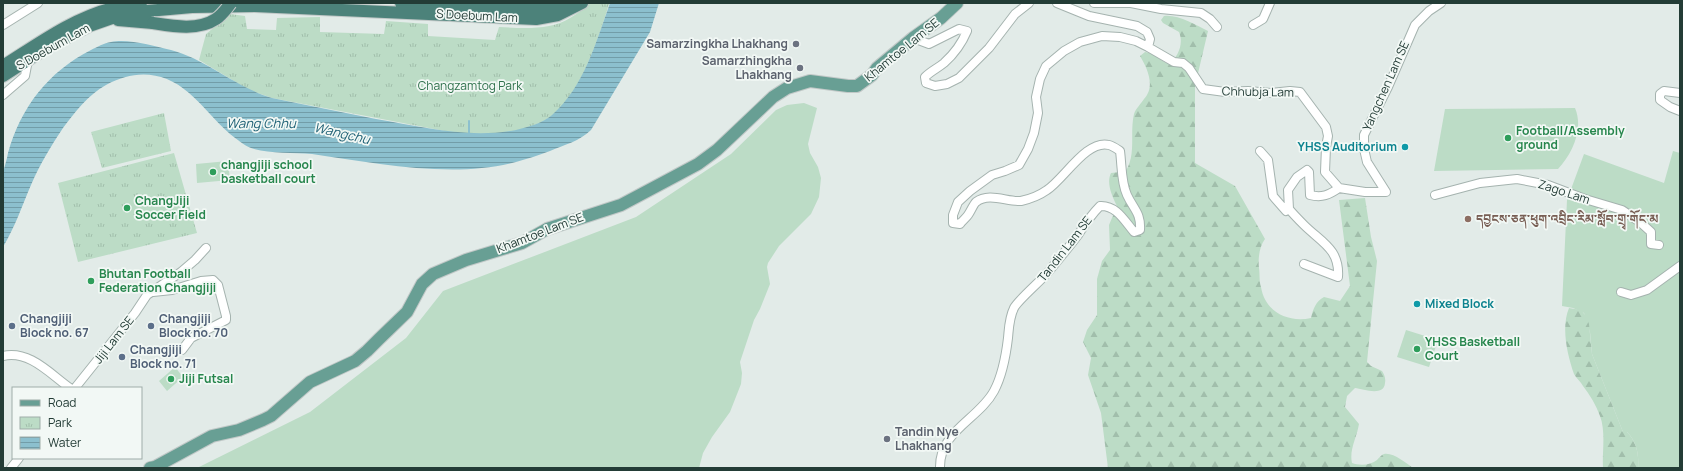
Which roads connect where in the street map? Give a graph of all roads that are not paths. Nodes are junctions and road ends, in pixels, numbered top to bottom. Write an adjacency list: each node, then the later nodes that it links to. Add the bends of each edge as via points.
1 (38, 3): 14 (street)
2 (164, 3): 12 (highway, S Doebum Lam, via 135,6)
3 (231, 3): 15 (highway, bridge, via 217,18 205,24 177,26 116,20)
4 (401, 3): 13 (highway, S Doebum Lam, via 536,9)
5 (582, 3): 13 (highway, S Doebum Lam)
6 (957, 3): 18 (main road, Khamtoe Lam SE)
7 (1029, 3): 18 (street, via 1015,14 989,48 958,78 947,84 935,86 926,83 925,77 943,64 967,31 959,29 929,44)
8 (1058, 3): 19 (street, via 1089,16 1137,26 1147,32 1150,39)
9 (1094, 3): 17 (street, via 1130,3 1189,11 1205,15)
10 (1270, 3): 16 (street, via 1263,19)
11 (1441, 3): 27 (street, Yangchen Lam SE, via 1429,11 1412,29 1388,87 1364,135 1367,162 1386,192)
12 (130, 4): 21 (highway, S Doebum Lam, via 85,18)
13 (566, 6): 15 (highway, S Doebum Lam, via 558,15 536,19 255,6 192,7 136,12)
14 (3, 26)
15 (89, 26): 20 (highway, S Doebum Lam)
16 (1253, 26)
17 (1217, 27)
18 (913, 38): 42 (main road, Khamtoe Lam SE, via 857,86 810,81 787,88 698,164 621,205 547,229 522,243 466,260 432,274 422,284 407,312 355,361 310,382 271,416 239,430 212,436)
19 (1148, 47): 27 (street, Chhubja Lam, via 1189,68 1203,89 1225,92 1290,91 1302,94 1326,128 1328,136 1325,172); 43 (street, Tandin Lam SE, via 1120,37 1102,36 1080,42 1064,51 1046,66 1040,79 1034,133 1019,165 992,174 958,202 953,222 960,224 976,202 990,197 1021,201 1034,197 1062,178 1088,151 1100,144 1111,145 1120,152 1127,195 1141,220 1140,230 1134,232 1116,210 1108,205 1100,206 1090,215 1050,270 1014,307 995,390 985,405 956,429 939,459)
20 (28, 60): 22 (highway, S Doebum Lam); 24 (street, via 26,76)
21 (3, 66)
22 (3, 76)
23 (1680, 93): 25 (street, via 1664,91 1660,94 1660,100)
24 (3, 95)
25 (1680, 110)
26 (1260, 151): 29 (street, via 1268,160 1273,196 1286,211)
27 (1339, 188): 29 (street, via 1328,195 1310,195 1307,170 1297,177 1288,190)
28 (1435, 195): 30 (street, Zago Lam, via 1480,183 1517,179 1548,185 1622,210 1651,232 1651,244)
29 (1289, 209): 32 (street, via 1334,253 1339,269 1338,277)
30 (1659, 245)
31 (206, 248): 34 (street, Jiji Lam SE, via 196,260)
32 (1304, 264)
33 (1680, 266): 35 (street, via 1647,290 1631,294)
34 (152, 292): 36 (street, via 172,290 201,281 213,280 218,285 226,320 191,338); 39 (street, Jiji Lam SE, via 147,295)
35 (1621, 292)
36 (182, 350)
37 (3, 356): 38 (street, via 11,354 27,357)
38 (69, 387)
39 (76, 387)
40 (18, 459): 41 (street)
41 (11, 468)
42 (150, 468)
43 (940, 468)

